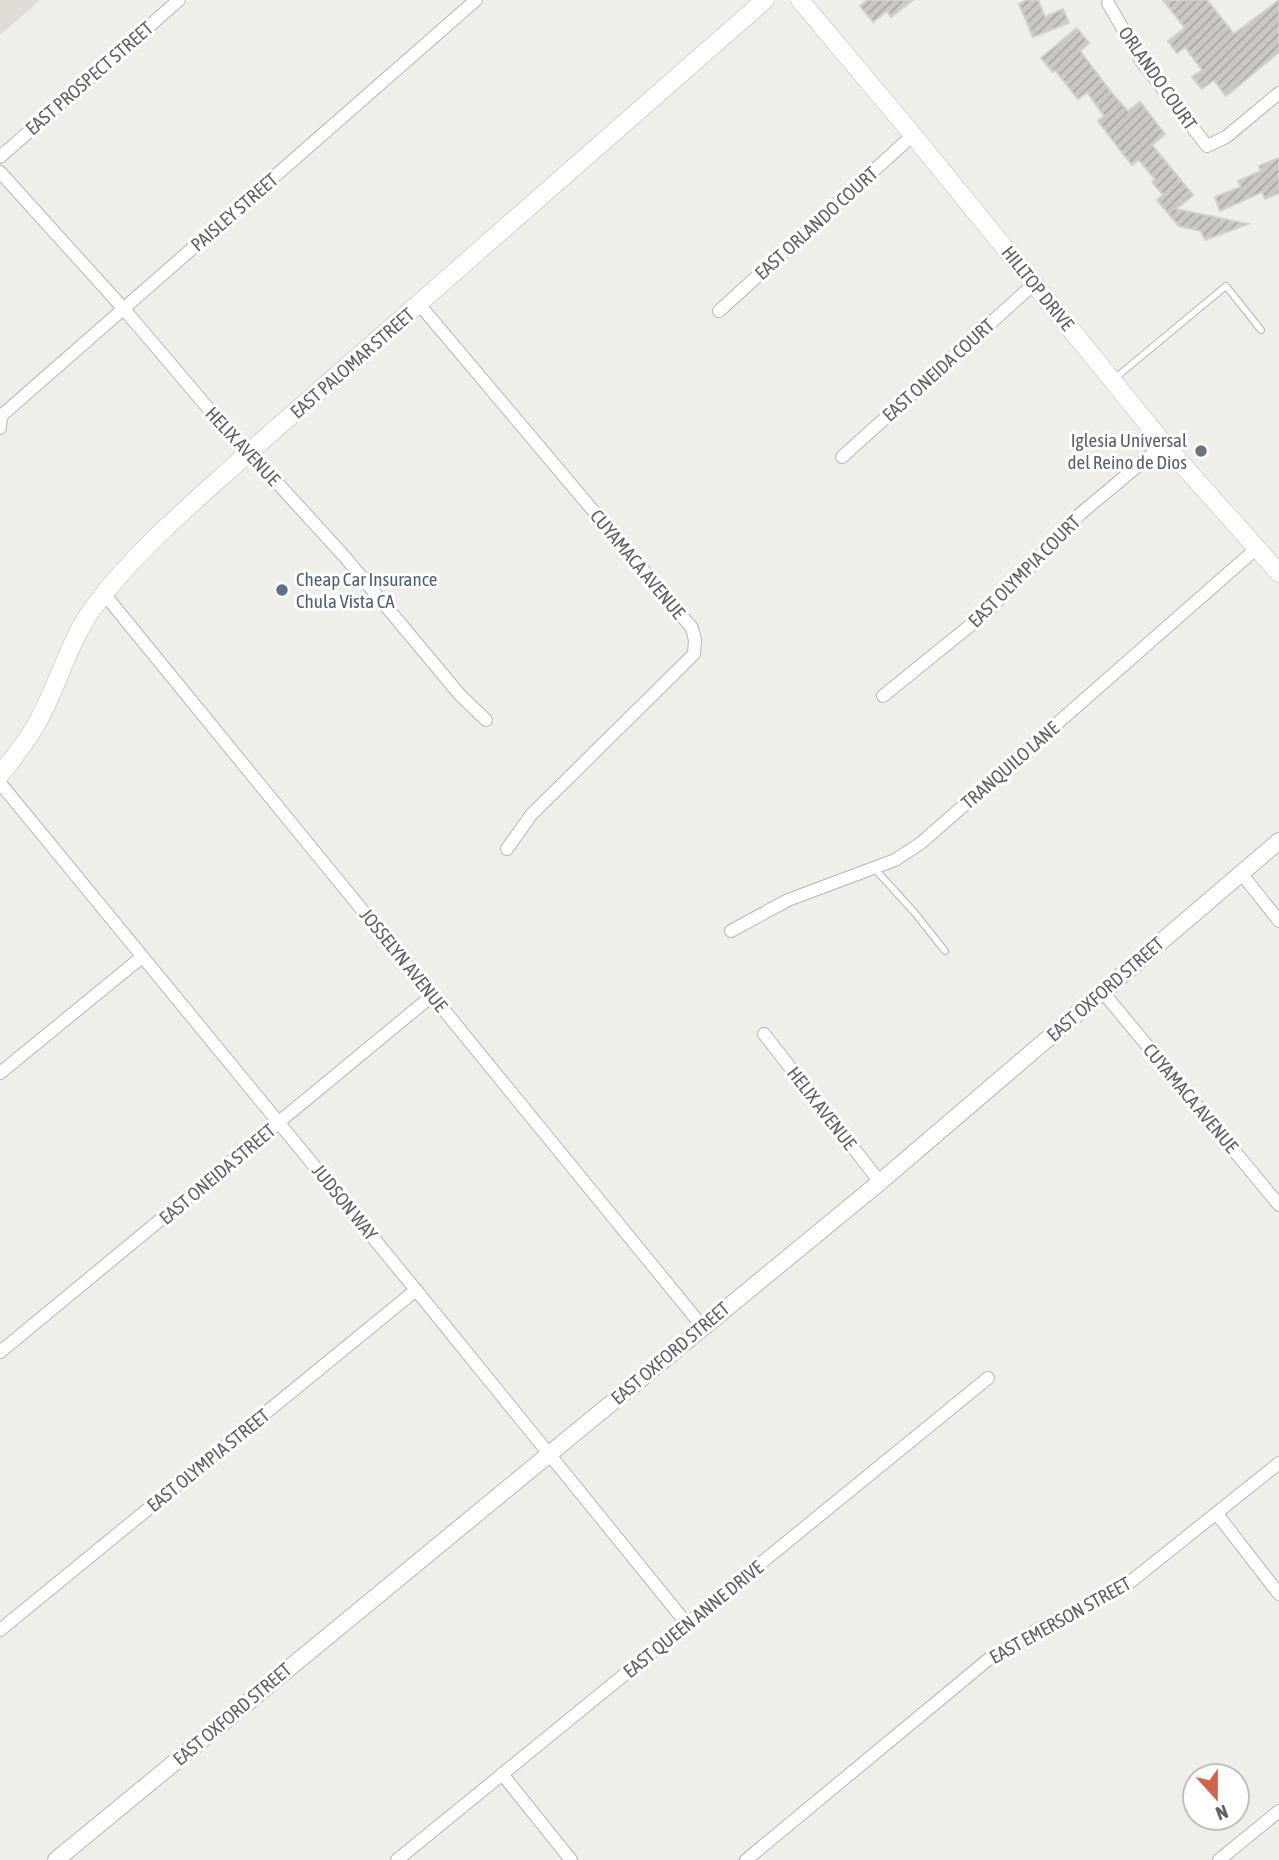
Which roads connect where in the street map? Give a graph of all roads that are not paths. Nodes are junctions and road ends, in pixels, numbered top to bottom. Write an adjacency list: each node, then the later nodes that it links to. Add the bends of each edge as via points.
1 (179, 0): 8 (street, EAST PROSPECT STREET)
2 (476, 0): 12 (street, PAISLEY STREET)
3 (765, 0): 11 (main road, EAST PALOMAR STREET)
4 (800, 0): 7 (main road, HILLTOP DRIVE)
5 (1108, 3): 6 (street, ORLANDO COURT, via 1142,62 1207,146)
6 (1279, 93)
7 (914, 135): 10 (main road, HILLTOP DRIVE); 13 (street, EAST ORLANDO COURT)
8 (0, 157)
9 (0, 172): 12 (street, HELIX AVENUE)
10 (1035, 283): 15 (main road, HILLTOP DRIVE); 19 (street, EAST ONEIDA COURT)
11 (419, 304): 18 (main road, EAST PALOMAR STREET); 28 (street, CUYAMACA AVENUE, via 692,628 695,640 694,654 531,815)
12 (123, 308): 16 (street, PAISLEY STREET, via 1,415); 18 (street, HELIX AVENUE)
13 (719, 311)
14 (1261, 330): 15 (lane, via 1226,286)
15 (1112, 380): 17 (main road, HILLTOP DRIVE)
16 (0, 428)
17 (1164, 444): 20 (main road, HILLTOP DRIVE); 23 (street, EAST OLYMPIA COURT, via 1080,514 988,611)
18 (247, 454): 22 (main road, EAST PALOMAR STREET, via 171,523); 24 (street, HELIX AVENUE, via 344,556)
19 (842, 457)
20 (1257, 548): 21 (main road, HILLTOP DRIVE); 29 (street, TRANQUILO LANE, via 920,843)
21 (1279, 573)
22 (105, 595): 25 (main road, EAST PALOMAR STREET, via 74,641 38,721); 36 (street, JOSSELYN AVENUE)
23 (883, 696)
24 (486, 720)
25 (0, 775)
26 (0, 783): 34 (street, JUDSON WAY)
27 (1279, 841): 30 (street, EAST OXFORD STREET)
28 (507, 849)
29 (874, 868): 32 (street, TRANQUILO LANE, via 788,900); 33 (lane)
30 (1241, 873): 31 (street); 35 (street, EAST OXFORD STREET)
31 (1279, 920)
32 (731, 931)
33 (945, 951)
34 (142, 957): 38 (street); 39 (street, JUDSON WAY)
35 (1102, 991): 40 (street, EAST OXFORD STREET); 41 (street, CUYAMACA AVENUE)
36 (433, 995): 39 (street, EAST ONEIDA STREET); 43 (street, JOSSELYN AVENUE)
37 (764, 1034): 40 (street, HELIX AVENUE)
38 (0, 1073)
39 (279, 1122): 42 (street, JUDSON WAY); 44 (street, EAST ONEIDA STREET)
40 (880, 1182): 43 (street, EAST OXFORD STREET)
41 (1279, 1205)
42 (416, 1290): 46 (street, JUDSON WAY); 51 (street, EAST OLYMPIA STREET)
43 (702, 1326): 46 (street, EAST OXFORD STREET)
44 (0, 1352)
45 (988, 1378): 50 (street, EAST QUEEN ANNE DRIVE)
46 (549, 1453): 50 (street, JUDSON WAY); 54 (street, EAST OXFORD STREET)
47 (1279, 1463): 48 (street, EAST EMERSON STREET)
48 (1217, 1514): 49 (street); 57 (street, EAST EMERSON STREET, via 1124,1587 990,1658)
49 (1279, 1594)
50 (687, 1624): 52 (street, EAST QUEEN ANNE DRIVE)
51 (0, 1630)
52 (502, 1774): 55 (street, EAST QUEEN ANNE DRIVE); 56 (street)
53 (1279, 1811): 58 (street)
54 (56, 1860)
55 (397, 1860)
56 (572, 1860)
57 (746, 1860)
58 (1219, 1860)

